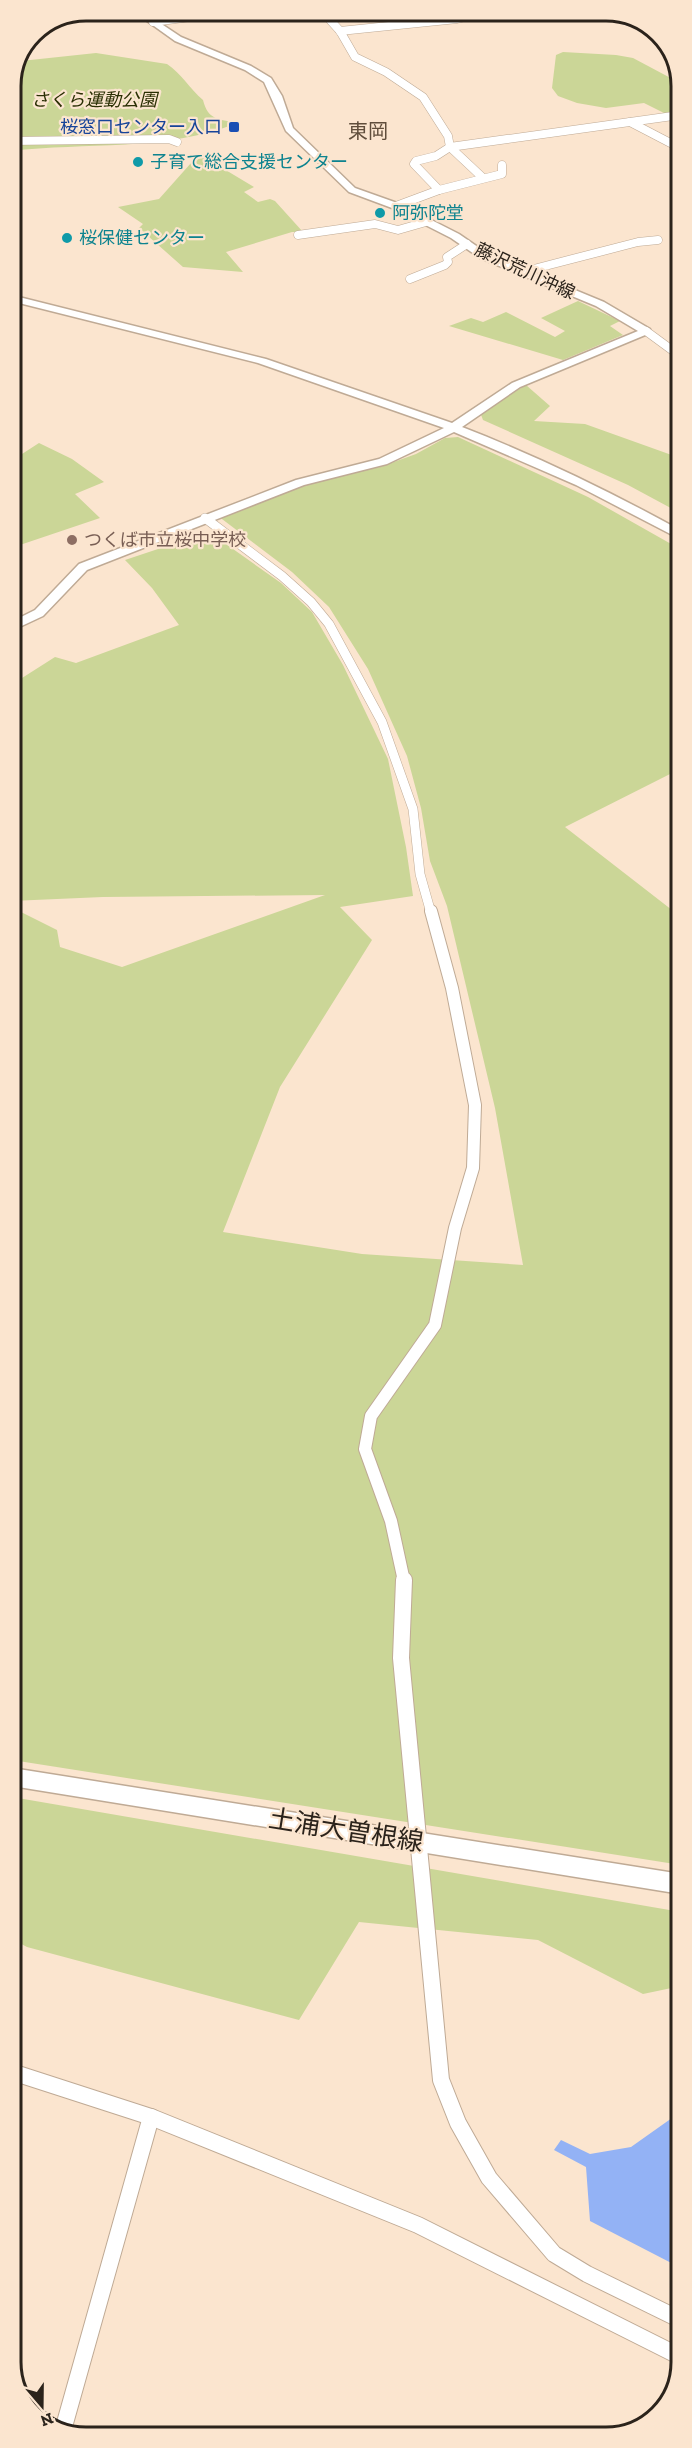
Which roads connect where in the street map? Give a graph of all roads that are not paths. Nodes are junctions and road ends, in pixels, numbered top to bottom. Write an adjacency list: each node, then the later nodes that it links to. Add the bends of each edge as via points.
1 (153, 21): 14 (main road, 藤沢荒川沖線, via 178,39 268,80 294,136 345,186)
2 (331, 21): 4 (street)
3 (414, 21): 4 (street)
4 (340, 31): 10 (street, via 355,57 423,97 448,135)
5 (671, 116): 6 (street)
6 (630, 122): 9 (street); 10 (street)
7 (21, 141): 8 (street)
8 (177, 142)
9 (671, 143)
10 (450, 147): 12 (street); 13 (street, via 414,164)
11 (502, 165): 12 (street, via 502,174)
12 (482, 177): 13 (street)
13 (439, 190): 14 (street)
14 (396, 206): 15 (main road, 藤沢荒川沖線)
15 (426, 222): 16 (street, via 398,230 375,224); 18 (main road, 藤沢荒川沖線)
16 (298, 235)
17 (658, 240): 19 (street, via 605,249)
18 (467, 244): 19 (main road, 藤沢荒川沖線); 20 (street, via 447,257 445,265)
19 (522, 272): 23 (main road, 藤沢荒川沖線, via 600,304)
20 (410, 279)
21 (21, 291): 25 (main road, via 270,354 379,388)
22 (21, 301): 26 (main road, via 261,361)
23 (646, 331): 24 (street); 25 (main road, via 516,385)
24 (671, 349)
25 (463, 420): 26 (main road); 28 (main road, via 570,467)
26 (452, 427): 27 (main road, via 394,458 320,476); 29 (main road, via 611,498)
27 (205, 518): 30 (main road, via 83,567 39,613); 32 (street, via 311,602 329,624 382,722 413,809 420,874 452,988 475,1105 473,1168 455,1228 435,1325 371,1416 365,1449 391,1521 405,1585 401,1658)
28 (671, 519)
29 (671, 530)
30 (21, 622)
31 (21, 1779): 32 (main road, 土浦大曽根線)
32 (416, 1841): 33 (main road, 土浦大曽根線); 36 (street, via 441,2080 458,2123 489,2178 554,2254)
33 (671, 1882)
34 (21, 2075): 35 (street)
35 (151, 2117): 37 (street, via 418,2225); 38 (street)
36 (671, 2315)
37 (671, 2352)
38 (65, 2423)

